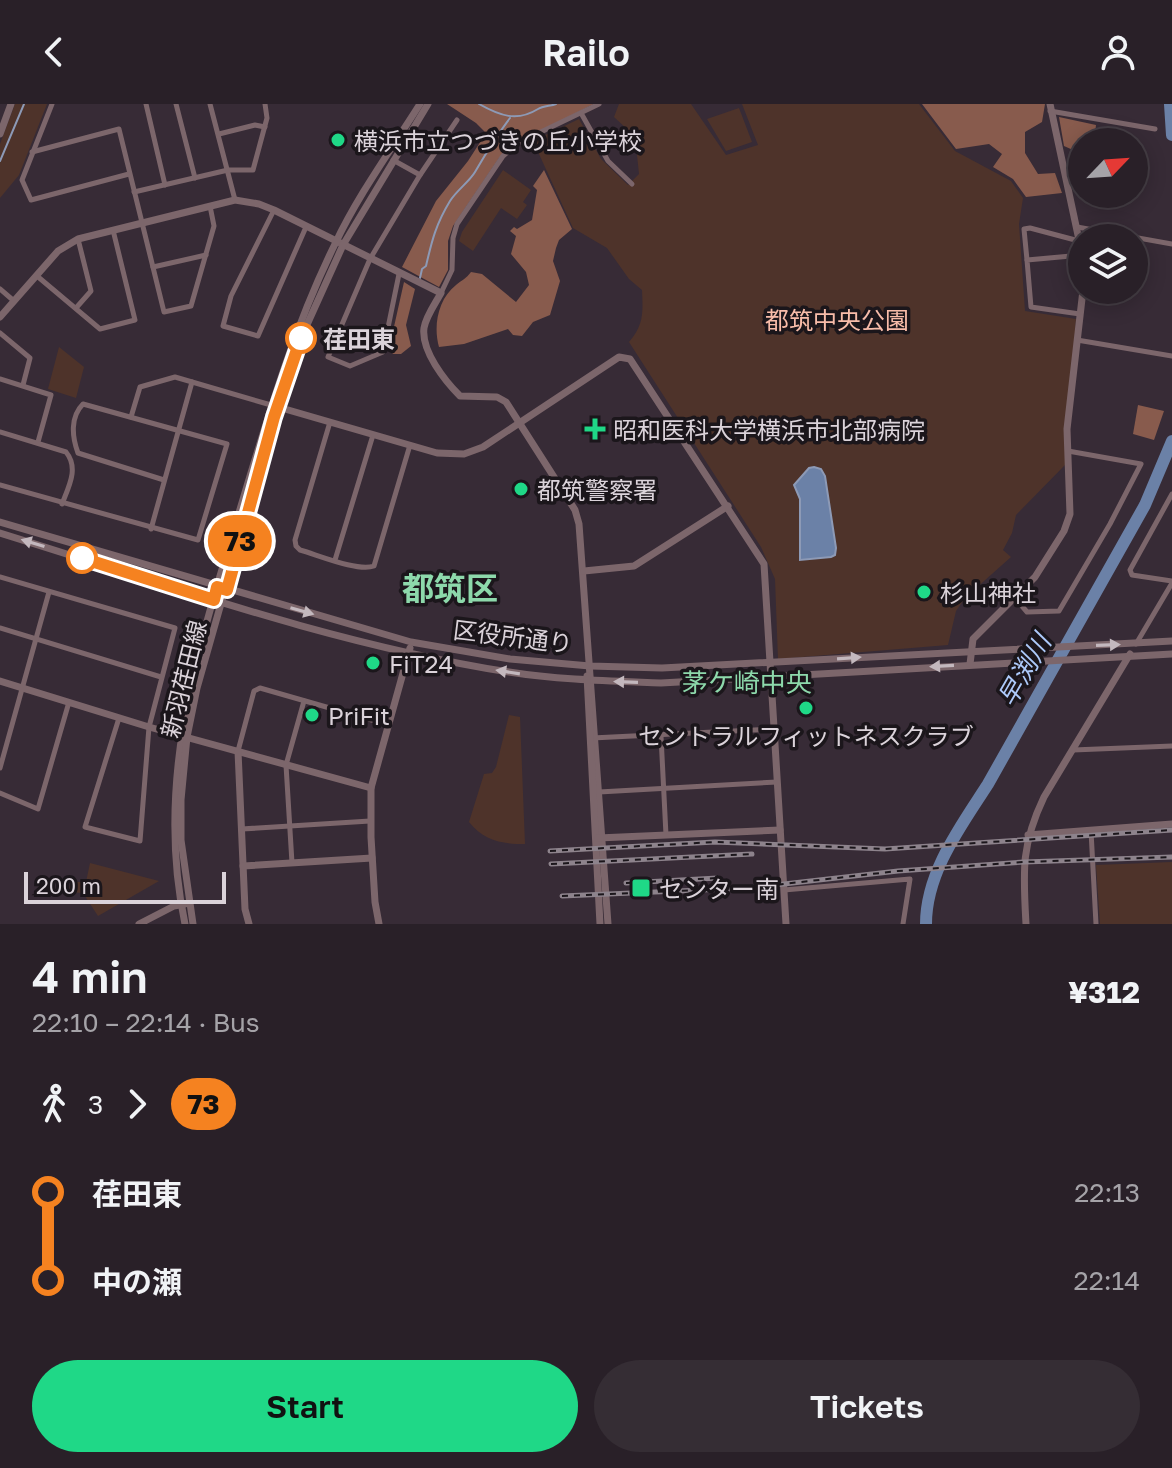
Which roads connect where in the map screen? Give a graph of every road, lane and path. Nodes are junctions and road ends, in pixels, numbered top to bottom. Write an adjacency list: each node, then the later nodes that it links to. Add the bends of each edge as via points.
1 (11, 104): 11 (street)
2 (52, 104): 18 (street)
3 (146, 104): 25 (street)
4 (176, 104): 23 (street)
5 (210, 104): 17 (street)
6 (265, 104): 14 (street)
7 (420, 104): 37 (street, 新羽荏田線, via 347,220)
8 (428, 104): 19 (street, 新羽荏田線)
9 (599, 104): 12 (street)
10 (1050, 108): 15 (street); 31 (street)
11 (4, 113): 16 (street)
12 (581, 113): 24 (street, via 608,161); 47 (street, via 518,143 503,156 457,224 452,270)
13 (457, 120): 22 (street)
14 (265, 127): 17 (street); 20 (street, via 253,170)
15 (1155, 129)
16 (0, 134)
17 (219, 134): 20 (street)
18 (32, 152): 21 (street, via 119,129); 21 (street, via 22,180 31,200)
19 (393, 159): 22 (street); 37 (street, 新羽荏田線)
20 (228, 170): 23 (street); 27 (street)
21 (129, 174): 26 (street)
22 (420, 175): 41 (street)
23 (195, 178): 25 (street)
24 (632, 184)
25 (165, 185): 26 (street)
26 (134, 192): 30 (street)
27 (235, 200): 28 (street); 29 (street)
28 (210, 205): 30 (street); 39 (street, via 214,226)
29 (274, 210): 32 (street); 32 (street, via 231,296 223,326 258,336)
30 (141, 222): 33 (street); 43 (street)
31 (1075, 224)
32 (306, 227): 37 (street)
33 (112, 229): 35 (street); 50 (street, via 135,320 100,329)
34 (1068, 238): 42 (street, via 1024,229)
35 (78, 239): 45 (street, via 58,251); 50 (street, via 91,291)
36 (1148, 240): 38 (street)
37 (339, 243): 41 (street); 59 (street, 新羽荏田線)
38 (1172, 244)
39 (206, 255): 43 (street); 43 (street, via 191,306 164,312)
40 (1068, 256): 42 (street)
41 (370, 259): 44 (street); 44 (street, via 328,357 350,366 383,352)
42 (1027, 260): 51 (street, via 1031,307)
43 (153, 267)
44 (399, 274): 47 (street)
45 (37, 276): 48 (street); 50 (street)
46 (0, 289): 48 (street)
47 (441, 293): 62 (street, via 424,328 432,358 460,396 500,398)
48 (14, 301): 52 (street)
49 (1081, 304): 51 (street)
50 (76, 308)
51 (1080, 314): 54 (street)
52 (0, 317)
53 (0, 333): 58 (street, via 30,358)
54 (1077, 340): 55 (street); 68 (street)
55 (1172, 356)
56 (0, 379): 58 (street)
57 (192, 382): 59 (street); 60 (street, via 175,377 140,387); 63 (street)
58 (23, 385): 66 (street, via 51,395)
59 (274, 406): 61 (street); 81 (street, 新羽荏田線); 82 (street, 新羽荏田線)
60 (131, 417): 63 (street); 69 (street, via 83,404 73,424 78,453)
61 (330, 422): 65 (street); 77 (street, via 295,540 300,550)
62 (520, 424): 67 (street, via 471,453 450,455); 73 (street, via 626,357); 78 (street, via 575,510)
63 (178, 430): 69 (street); 75 (street, via 227,444 198,540)
64 (0, 432): 66 (street)
65 (373, 434): 67 (street); 77 (street)
66 (38, 442): 72 (street, via 72,459)
67 (410, 445): 77 (street, via 374,566)
68 (1067, 451): 84 (street, via 1070,514 1064,531); 84 (street, via 1141,464 1059,611 1027,612)
69 (164, 480): 75 (street)
70 (0, 485): 72 (street)
71 (1172, 494): 80 (street, via 1130,570 1132,575)
72 (62, 504): 75 (street)
73 (728, 506): 78 (street, via 634,566); 96 (street, via 764,564)
74 (0, 522): 81 (street, 区役所通り)
75 (151, 529)
76 (0, 533): 85 (street, 区役所通り, one-way to 76)
77 (335, 560)
78 (584, 571): 98 (street)
79 (0, 577): 83 (street)
80 (1172, 582): 91 (street)
81 (217, 587): 82 (street, 区役所通り); 85 (street, 新羽荏田線)
82 (227, 590): 86 (street, 新羽荏田線); 90 (street, 区役所通り, one-way to 90)
83 (49, 592): 88 (street); 100 (street, via 175,628)
84 (1015, 598): 92 (street, via 980,629)
85 (214, 600): 86 (street, 区役所通り); 110 (street, 新羽荏田線)
86 (223, 602): 93 (street, 区役所通り); 110 (street, 新羽荏田線)
87 (0, 628): 88 (street)
88 (36, 639): 100 (street); 103 (street)
89 (1172, 641): 91 (street)
90 (411, 642): 93 (street); 98 (street, 区役所通り)
91 (1136, 644): 92 (street, 区役所通り, one-way to 91); 95 (street)
92 (970, 651): 96 (street, 区役所通り, one-way to 92); 97 (street)
93 (409, 652): 101 (street, 区役所通り, one-way to 93, via 511,673); 107 (street)
94 (1172, 654): 95 (street)
95 (1128, 656): 97 (street, 区役所通り); 114 (street)
96 (771, 664): 98 (street, 区役所通り); 99 (street)
97 (970, 664): 99 (street, 区役所通り, one-way to 99)
98 (590, 666): 101 (street)
99 (772, 676): 101 (street, 区役所通り, one-way to 101, via 661,683); 109 (street)
100 (161, 677): 108 (street)
101 (588, 680): 112 (street)
102 (0, 681): 103 (street)
103 (23, 688): 105 (street); 117 (street)
104 (304, 701): 107 (street); 115 (street, via 260,688 254,691); 116 (street)
105 (69, 702): 106 (street); 122 (street, via 38,809)
106 (119, 718): 108 (street); 108 (street, via 85,827 140,841)
107 (389, 725): 119 (street)
108 (149, 727): 110 (street)
109 (775, 729): 111 (street); 118 (street)
110 (183, 736): 115 (street); 136 (street, 新羽荏田線)
111 (661, 736): 112 (street); 120 (street)
112 (593, 738): 121 (street); 131 (street)
113 (1172, 746): 114 (street)
114 (1072, 750): 130 (street)
115 (238, 751): 116 (street); 126 (street)
116 (286, 765): 119 (street); 125 (street)
117 (0, 768)
118 (778, 782): 120 (street); 127 (street)
119 (371, 788): 123 (street)
120 (663, 789): 121 (street); 129 (street)
121 (599, 792): 131 (street)
122 (0, 793)
123 (370, 821): 125 (street); 132 (street)
124 (1172, 824): 128 (street)
125 (290, 826): 126 (street); 133 (street)
126 (242, 829): 134 (street)
127 (780, 830): 129 (street); 135 (street)
128 (1091, 831): 130 (street); 147 (street)
129 (666, 835): 131 (street)
130 (1028, 835): 146 (street, via 1023,870)
131 (599, 838): 142 (street); 143 (street)
132 (372, 858): 133 (street); 141 (street)
133 (292, 863): 134 (street)
134 (243, 866): 140 (street)
135 (784, 890): 144 (street); 145 (street, via 910,879)
136 (184, 904): 137 (street); 138 (street, 新羽荏田線); 139 (street, 新羽荏田線)
137 (139, 924)
138 (185, 924)
139 (193, 924)
140 (249, 924)
141 (379, 924)
142 (600, 924)
143 (608, 924)
144 (786, 924)
145 (903, 924)
146 (1026, 924)
147 (1096, 924)

